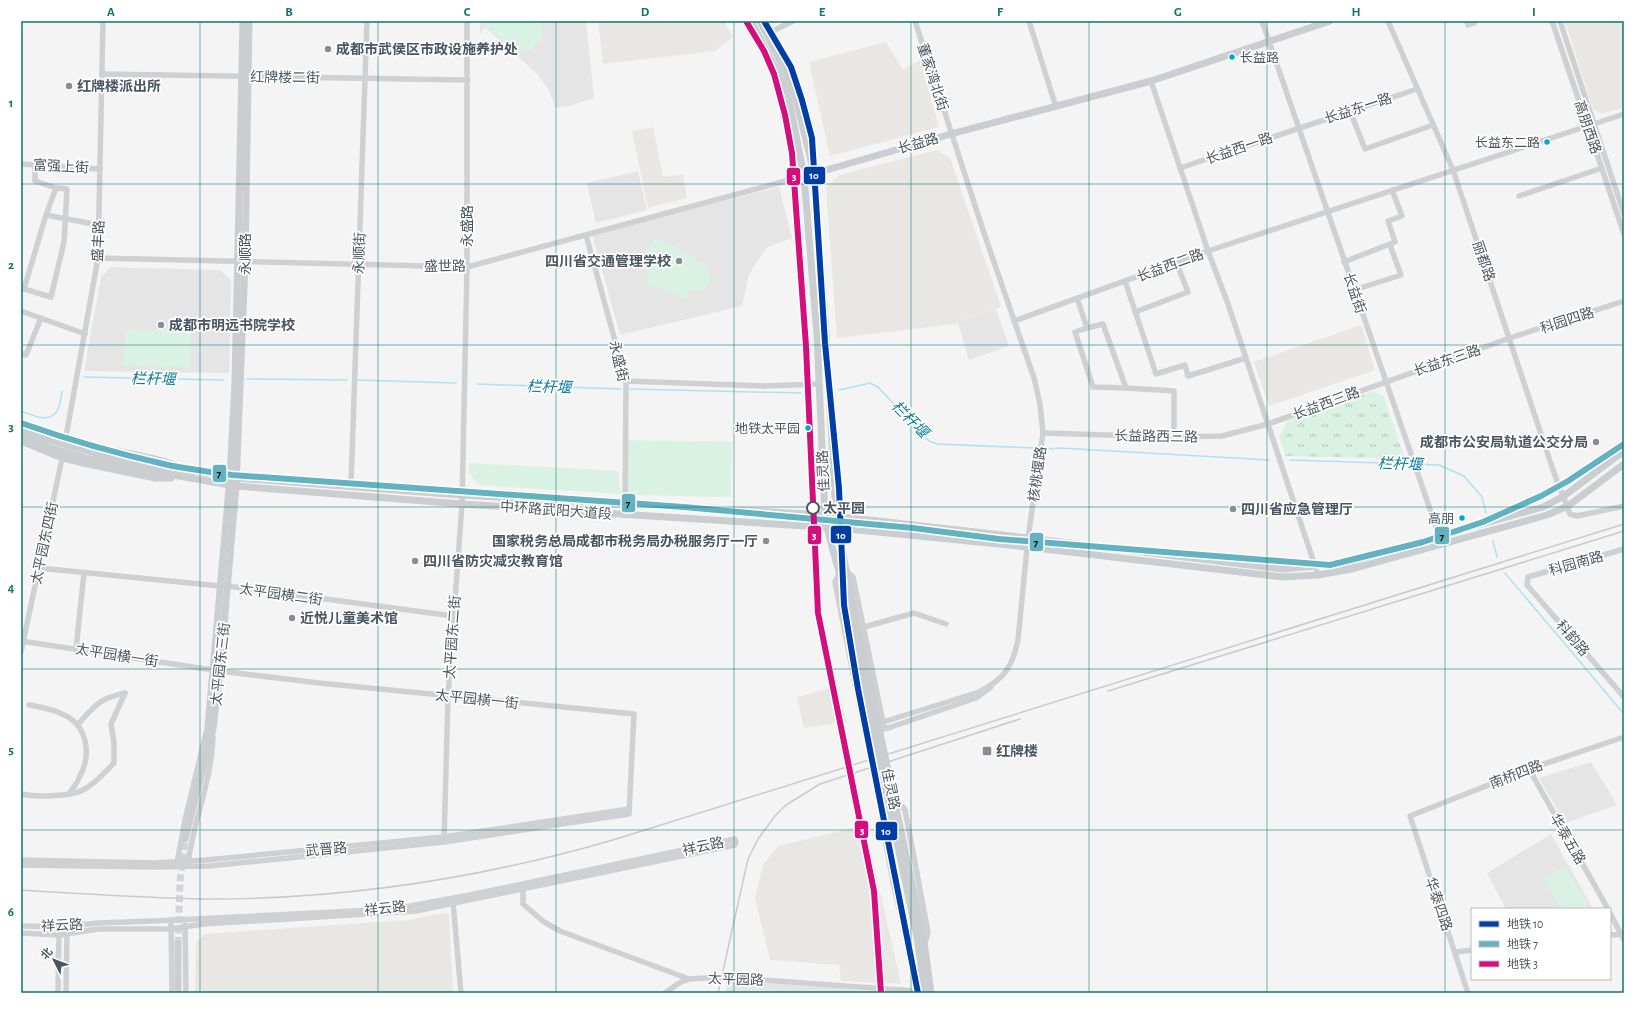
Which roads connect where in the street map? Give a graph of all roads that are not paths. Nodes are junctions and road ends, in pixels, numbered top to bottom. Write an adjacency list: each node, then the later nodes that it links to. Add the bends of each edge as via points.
1 (103, 21): 20 (street, 盛丰路)
2 (243, 21): 21 (main road)
3 (249, 21): 21 (main road, 永顺路)
4 (367, 21): 22 (street, 永顺街)
5 (467, 21): 23 (street, 永盛路)
6 (751, 21): 41 (main road, 佳灵路, via 787,90)
7 (760, 21): 18 (main road, 佳灵路)
8 (793, 21): 18 (street)
9 (915, 21): 33 (street, 董家湾北街)
10 (1029, 21): 26 (street)
11 (1262, 21): 19 (street, 长益街)
12 (1330, 21): 19 (main road, 长益路)
13 (1388, 21): 25 (street, 丽都路)
14 (1467, 21): 17 (street, via 1468,25)
15 (1552, 21): 30 (street, 高朋西路)
16 (1560, 21): 29 (street, 高朋西路)
17 (1474, 23)
18 (767, 34): 40 (main road, 佳灵路, via 793,87)
19 (1269, 41): 24 (main road, 长益路); 32 (street, 长益街)
20 (102, 74): 21 (street, 红牌楼二街); 38 (street, 盛丰路)
21 (245, 76): 22 (street, 红牌楼二街); 55 (main road, 永顺路)
22 (365, 79): 23 (street, 红牌楼二街); 58 (street, 永顺街)
23 (468, 80): 59 (street, 永盛路)
24 (1151, 81): 26 (main road, 长益路); 36 (street)
25 (1417, 88): 27 (street, 长益东一路); 31 (street, 丽都路)
26 (1056, 107): 33 (main road, 长益路)
27 (1350, 111): 31 (street, via 1364,149); 32 (street, 长益东一路)
28 (1624, 114): 29 (street)
29 (1594, 123): 30 (street); 46 (street, 高朋西路)
30 (1588, 125): 37 (street, 高朋西路); 39 (street)
31 (1433, 126): 39 (street, 丽都路)
32 (1298, 128): 36 (street, 长益西一路); 45 (street, 长益街)
33 (951, 134): 40 (main road, 长益路); 67 (street, 核桃堰路)
34 (21, 164): 35 (street, 富强上街)
35 (35, 165): 38 (street, 富强上街); 42 (street, via 35,181)
36 (1180, 168): 53 (street)
37 (1602, 168): 44 (street); 50 (street, 高朋西路)
38 (100, 169): 49 (street, 盛丰路)
39 (1453, 170): 43 (street); 70 (street, 丽都路)
40 (814, 173): 41 (main road, 长益路); 101 (main road, 佳灵路)
41 (804, 176): 51 (street, 盛世路); 75 (main road, 佳灵路)
42 (56, 188): 47 (street); 48 (street, via 68,189)
43 (1392, 190): 45 (street); 52 (street, via 1402,216 1388,221 1395,242)
44 (1519, 196)
45 (1327, 212): 53 (street, 长益西二路); 57 (street, 长益街)
46 (1624, 214)
47 (46, 215): 48 (street); 48 (street, via 24,289 51,297 64,242)
48 (65, 218): 49 (street)
49 (99, 225): 54 (street, 盛丰路)
50 (1624, 234)
51 (586, 235): 59 (street, 盛世路); 73 (street, 永盛街)
52 (1390, 245): 57 (street); 61 (street, via 1401,276)
53 (1208, 251): 56 (street, 长益西二路); 72 (street)
54 (98, 258): 55 (street, 盛世路); 69 (street, 盛丰路)
55 (242, 262): 58 (street, 盛世路); 90 (main road, 永顺路)
56 (1176, 262): 60 (street, 长益西二路); 65 (street, via 1188,292)
57 (1344, 262): 61 (street, 长益街)
58 (359, 265): 59 (street, 盛世路); 91 (street, 永顺街)
59 (467, 267): 93 (street, 永盛路)
60 (1125, 281): 62 (street, 长益西二路); 65 (street)
61 (1354, 290): 74 (street, 长益街)
62 (1077, 298): 67 (street, 长益西二路); 68 (street)
63 (1624, 301): 70 (street, 科园四路)
64 (21, 311): 66 (street)
65 (1136, 312): 72 (street, via 1156,374 1185,365 1188,376)
66 (40, 318): 69 (street); 71 (street, via 26,355)
67 (1014, 321): 80 (street, 核桃堰路, via 1034,378)
68 (1087, 328): 76 (street, via 1103,324); 76 (street, via 1075,332 1093,387)
69 (85, 334): 83 (street, 盛丰路)
70 (1510, 338): 74 (street, 长益东三路); 94 (street, 丽都路, via 1553,470)
71 (21, 353)
72 (1246, 358): 78 (street)
73 (626, 381): 75 (street, via 765,386); 96 (street, 永盛街)
74 (1385, 382): 78 (street, 长益西三路); 104 (street, 长益街)
75 (819, 384): 100 (main road, 佳灵路)
76 (1126, 388): 82 (street, via 1174,391)
77 (21, 422): 83 (main road)
78 (1268, 424): 82 (street, 长益路西三路, via 1222,436); 109 (street)
79 (21, 429): 88 (main road, 中环路武阳大道段, bridge, via 47,440)
80 (1043, 433): 82 (street, 长益路西三路); 105 (street, 核桃堰路)
81 (21, 434): 88 (main road, 中环路武阳大道段, bridge, via 48,447 86,458)
82 (1174, 437)
83 (66, 439): 86 (street, 盛丰路); 89 (main road, via 160,460)
84 (21, 441): 86 (main road)
85 (1624, 451): 94 (main road, 中环路武阳大道段)
86 (62, 458): 89 (main road, via 155,478); 110 (street, 太平园东四街)
87 (1624, 464): 97 (main road, 中环路武阳大道段)
88 (158, 469): 89 (main road, 中环路武阳大道段)
89 (188, 474): 90 (main road, 中环路武阳大道段); 92 (main road, 中环路武阳大道段)
90 (233, 477): 91 (main road, 中环路武阳大道段); 92 (main road, 永顺路)
91 (351, 485): 93 (main road, 中环路武阳大道段)
92 (233, 486): 95 (main road, 中环路武阳大道段); 115 (main road, 太平园东三街)
93 (462, 495): 95 (street, 永盛路); 96 (main road, 中环路武阳大道段)
94 (1564, 496): 97 (street, 丽都路); 104 (main road, 中环路武阳大道段, via 1543,507)
95 (462, 504): 99 (main road, 中环路武阳大道段); 116 (street, 太平园东二街)
96 (624, 504): 99 (street, 永盛街); 100 (main road, 中环路武阳大道段)
97 (1568, 506): 98 (street, via 1573,516); 106 (main road, 中环路武阳大道段, via 1547,515)
98 (1624, 506)
99 (624, 515): 102 (main road, 中环路武阳大道段)
100 (826, 515): 101 (main road, 中环路武阳大道段); 102 (main road, 佳灵路)
101 (836, 516): 103 (main road, 佳灵路); 105 (main road, 中环路武阳大道段)
102 (827, 528): 103 (main road, 中环路武阳大道段); 111 (main road, 佳灵路)
103 (838, 528): 107 (main road, 中环路武阳大道段); 111 (main road, 佳灵路)
104 (1439, 536): 106 (street, 长益街); 109 (main road, 中环路武阳大道段, via 1348,563)
105 (1028, 538): 107 (street, 核桃堰路); 109 (main road, 中环路武阳大道段, via 1283,569)
106 (1442, 544): 113 (main road, 中环路武阳大道段, via 1352,569)
107 (1027, 547): 113 (main road, 中环路武阳大道段, via 1283,577); 127 (street, 核桃堰路, via 1015,654 1003,675 994,684 978,692)
108 (1624, 549): 114 (street, 科园南路)
109 (1316, 567): 113 (street)
110 (38, 568): 112 (street, 太平园横二街); 119 (street, 太平园东四街)
111 (843, 571): 118 (street, via 853,577); 127 (street, 核桃堰路, via 835,582 865,734); 155 (main road, 佳灵路, bridge)
112 (84, 573): 115 (street, 太平园横二街); 120 (street)
113 (1318, 575)
114 (1528, 577): 124 (street, 科韵路, via 1527,585)
115 (224, 586): 116 (street, 太平园横二街); 122 (main road, 太平园东三街)
116 (453, 616): 123 (street, 太平园东二街)
117 (946, 624): 118 (street, via 914,614)
118 (864, 627): 127 (street)
119 (22, 641): 120 (street, 太平园横一街); 121 (street, 太平园东四街)
120 (76, 649): 122 (street, 太平园横一街)
121 (21, 652)
122 (217, 671): 123 (street, 太平园横一街); 128 (main road, 太平园东三街)
123 (448, 696): 133 (street, 太平园横一街, via 634,714); 135 (street, 太平园东二街)
124 (1624, 696)
125 (29, 705): 126 (street, via 62,714)
126 (78, 724): 132 (street, via 85,737 87,755 80,778); 132 (street, via 99,702 125,693 111,724 114,763 83,791)
127 (884, 726)
128 (210, 728): 136 (street); 136 (main road, 太平园东三街); 136 (street, via 211,761)
129 (1624, 737): 130 (street, 南桥四路)
130 (1529, 769): 134 (street, 南桥四路); 143 (street, 华泰五路)
131 (21, 794): 132 (street)
132 (69, 794)
133 (629, 812): 135 (street, 武晋路)
134 (1410, 816): 160 (street, 华泰四路)
135 (444, 840): 139 (street, 武晋路)
136 (186, 841): 138 (street); 139 (street)
137 (21, 860): 138 (street, 武晋路)
138 (177, 864): 139 (street, 武晋路); 140 (street, 武晋路)
139 (188, 864)
140 (21, 865)
141 (523, 889): 142 (street, 祥云路); 142 (street, 祥云路, via 735,845 736,842 735,839); 161 (street, via 524,904 544,922 560,931)
142 (453, 901): 146 (street, 祥云路, via 394,909); 149 (street, 祥云路, via 416,911 203,924); 168 (street)
143 (1607, 908)
144 (1611, 915): 156 (street)
145 (171, 920): 146 (street, 祥云路); 148 (street, 祥云路); 150 (street)
146 (185, 920): 149 (street)
147 (21, 926): 148 (street, 祥云路)
148 (60, 927): 152 (street); 153 (street)
149 (185, 928): 150 (street, 祥云路); 157 (street)
150 (171, 929): 153 (street, 祥云路, via 99,929); 157 (street)
151 (21, 933): 152 (street, 祥云路)
152 (58, 934): 153 (street, 祥云路); 163 (street)
153 (67, 934): 164 (street)
154 (1611, 935): 156 (street)
155 (920, 936): 158 (main road, 佳灵路); 162 (main road, 佳灵路)
156 (1623, 936)
157 (178, 943): 165 (street); 166 (main road); 167 (street)
158 (925, 945): 162 (street, via 928,932 905,810 900,806 884,809 881,817 896,894 912,962); 170 (main road, 佳灵路)
159 (1471, 950): 160 (street)
160 (1456, 952): 171 (street, 华泰四路)
161 (689, 978): 169 (street, 太平园路); 170 (street, 太平园路, via 721,977)
162 (923, 978): 170 (main road, 佳灵路)
163 (58, 993)
164 (66, 993)
165 (172, 993)
166 (178, 993)
167 (186, 993)
168 (461, 993)
169 (664, 993)
170 (928, 993)
171 (1468, 993)

